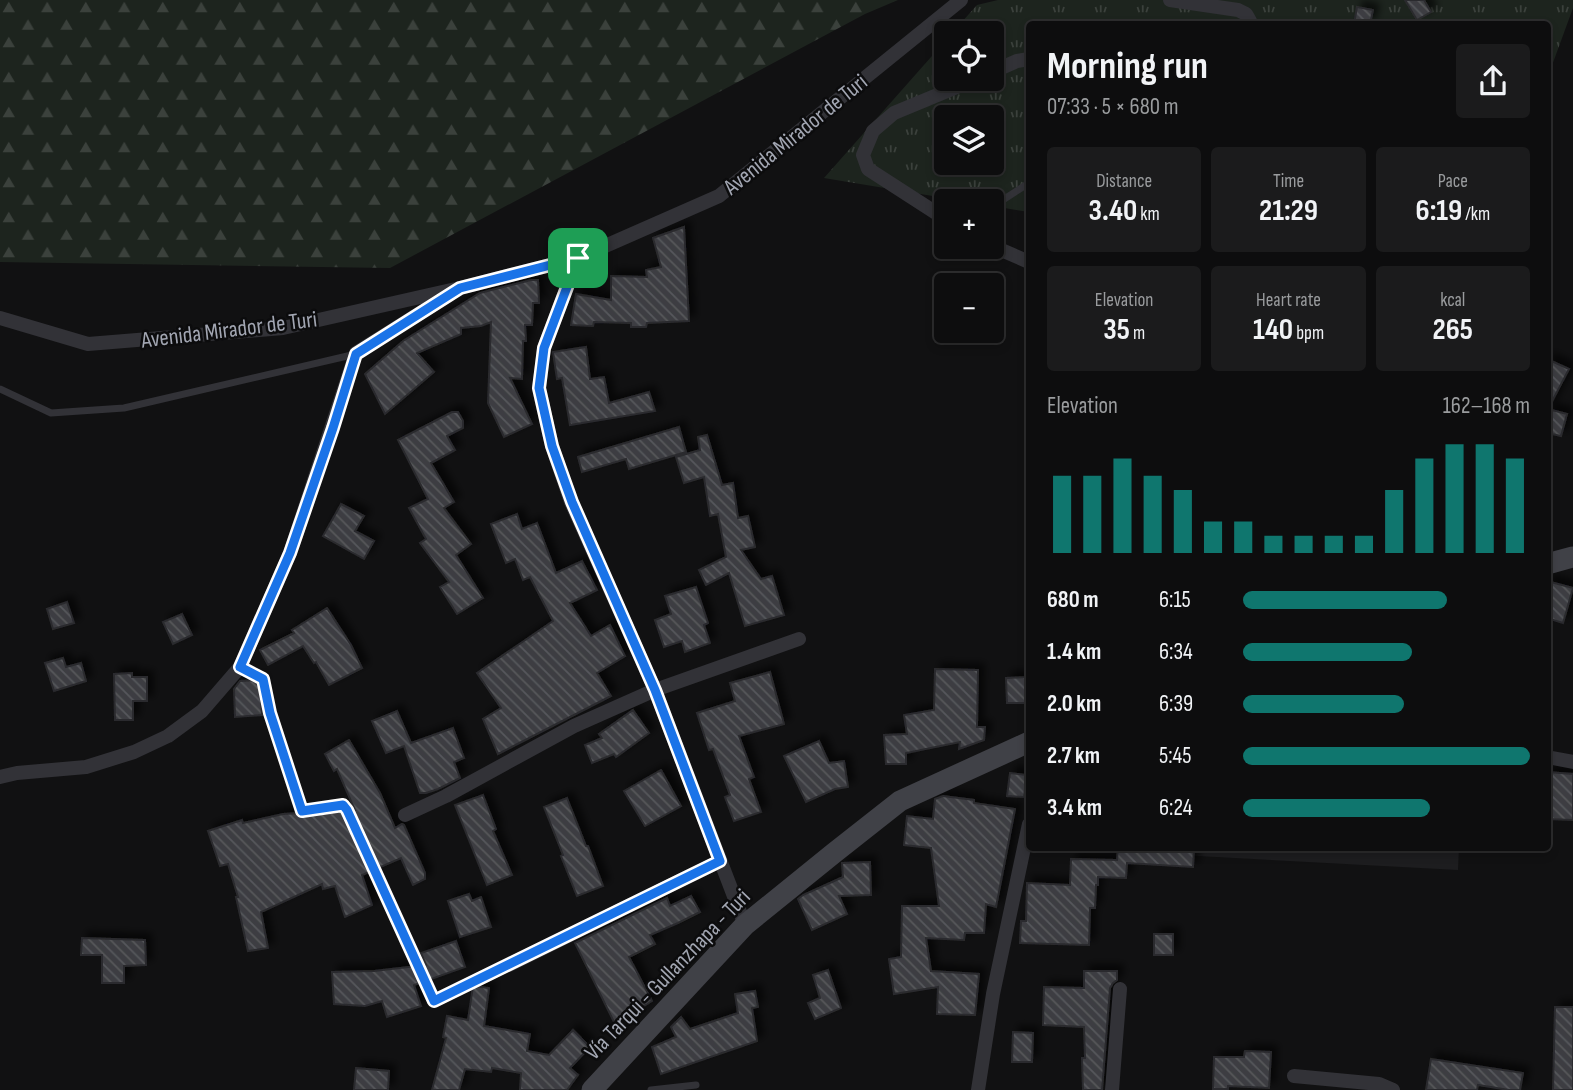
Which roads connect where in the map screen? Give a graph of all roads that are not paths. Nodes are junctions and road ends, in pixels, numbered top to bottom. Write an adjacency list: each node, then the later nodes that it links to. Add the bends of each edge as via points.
1 (961, 0): 11 (street, Avenida Mirador de Turi, via 719,196)
2 (1170, 0): 3 (street, via 1238,10)
3 (1250, 21)
4 (1026, 60): 5 (street)
5 (1004, 67)
6 (947, 91): 9 (street, via 894,113 873,131 863,155 868,169)
7 (1026, 185): 8 (lane)
8 (1004, 199)
9 (934, 212)
10 (1004, 251): 12 (street)
11 (578, 258): 13 (street, Avenida Mirador de Turi); 20 (street, via 544,348 539,388 552,446 572,502)
12 (1026, 261)
13 (460, 288): 14 (street, Avenida Mirador de Turi, via 283,328 88,344); 15 (street)
14 (0, 318)
15 (356, 354): 16 (lane, via 124,408 51,413); 24 (street, via 290,553 240,667 202,711 168,736 134,752 86,767)
16 (0, 389)
17 (1573, 557): 18 (main road)
18 (1551, 563)
19 (799, 639): 20 (street)
20 (655, 690): 25 (street, via 574,726); 27 (street)
21 (1026, 743): 28 (main road, Vía Tarqui - Gullanzhapa - Turi, via 900,800)
22 (1551, 758): 23 (street)
23 (1573, 762)
24 (0, 778)
25 (405, 815)
26 (1026, 838): 35 (street)
27 (720, 861): 28 (street); 29 (street)
28 (745, 925): 33 (main road, Vía Tarqui - Gullanzhapa - Turi)
29 (509, 965)
30 (1120, 989): 36 (street)
31 (1294, 1076): 37 (street, via 1380,1084)
32 (696, 1085): 34 (lane)
33 (592, 1090)
34 (651, 1090)
35 (978, 1090)
36 (1112, 1090)
37 (1393, 1090)

